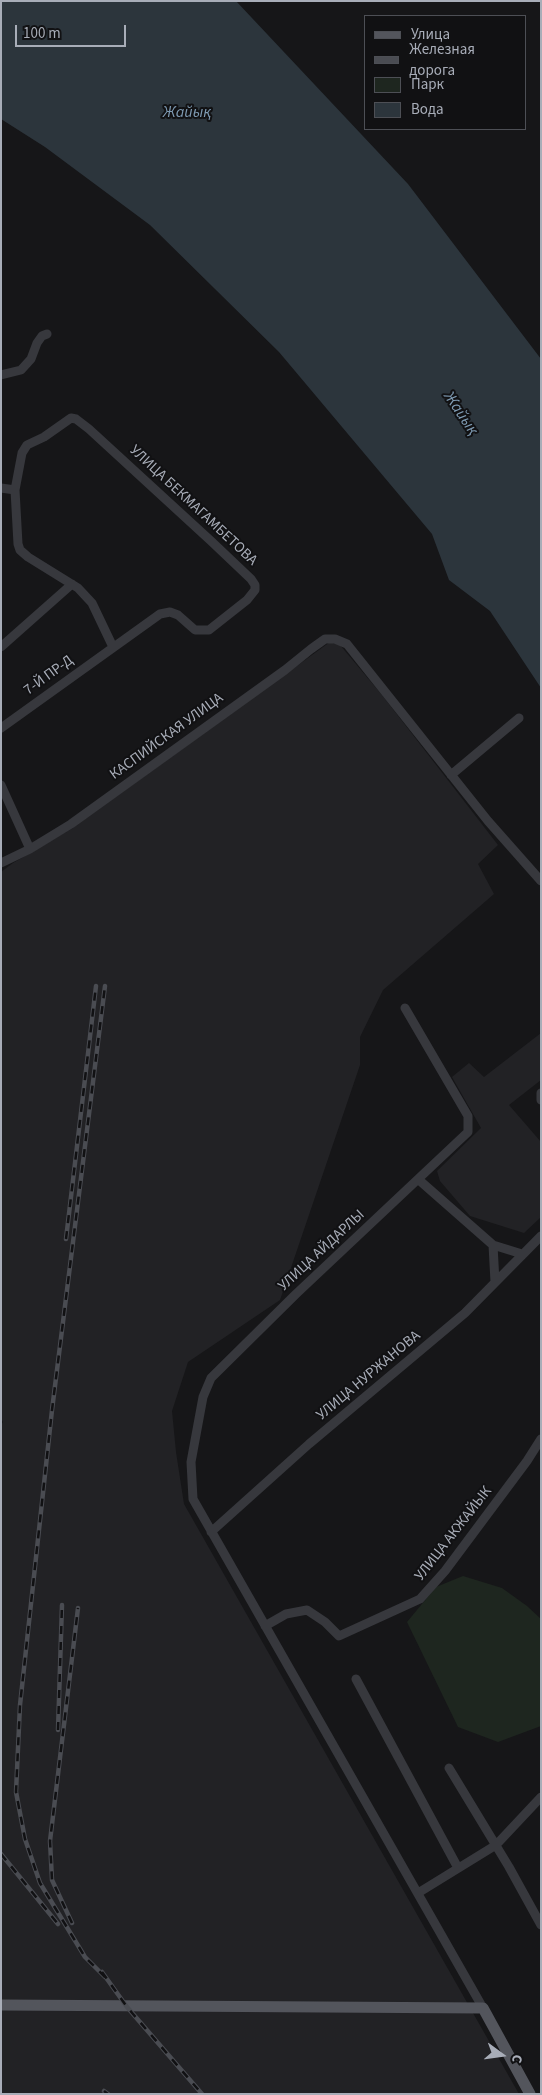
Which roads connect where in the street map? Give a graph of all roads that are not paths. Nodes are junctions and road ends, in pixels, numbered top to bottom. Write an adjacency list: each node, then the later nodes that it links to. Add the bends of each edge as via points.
1 (47, 334): 2 (street, via 42,336 31,359 21,370)
2 (1, 375)
3 (1, 488): 4 (street)
4 (14, 490): 5 (street, via 20,550); 7 (street, УЛИЦА БЕКМАГАМБЕТОВА, via 27,445 66,420 76,419 255,585 253,595 209,630 195,630 170,612 146,622)
5 (72, 584): 6 (street); 7 (street, via 92,603)
6 (1, 647)
7 (113, 647): 9 (street, 7-Й ПР-Д)
8 (519, 718): 10 (street)
9 (1, 728)
10 (451, 775): 12 (street, КАСПИЙСКАЯ УЛИЦА, via 348,644 325,639 71,824); 14 (street)
11 (1, 785): 12 (street)
12 (30, 849): 13 (street, КАСПИЙСКАЯ УЛИЦА)
13 (1, 863)
14 (541, 881)
15 (405, 1008): 18 (street, УЛИЦА АЙДАРЛЫ, via 468,1116 468,1132)
16 (541, 1093): 17 (street)
17 (541, 1100)
18 (418, 1180): 20 (street); 24 (street, УЛИЦА АЙДАРЛЫ, via 211,1378 203,1397 191,1462 193,1499)
19 (541, 1236): 21 (street, УЛИЦА НУРЖАНОВА)
20 (492, 1245): 21 (street); 22 (street)
21 (522, 1254): 22 (street, УЛИЦА НУРЖАНОВА)
22 (495, 1282): 24 (street, УЛИЦА НУРЖАНОВА, via 465,1313 309,1444)
23 (541, 1439): 25 (street, УЛИЦА АКЖАЙЫК, via 445,1571 420,1599 339,1636 326,1622 307,1610 286,1614)
24 (211, 1532): 25 (street, УЛИЦА АЙДАРЛЫ)
25 (266, 1626): 31 (street, УЛИЦА АЙДАРЛЫ)
26 (356, 1679): 30 (street)
27 (449, 1768): 29 (street)
28 (541, 1797): 29 (street)
29 (496, 1845): 30 (street); 32 (street)
30 (458, 1868): 31 (street)
31 (418, 1893): 34 (street, УЛИЦА АЙДАРЛЫ)
32 (541, 1925)
33 (1, 2005): 34 (main road)
34 (483, 2008): 35 (main road)
35 (530, 2094)

